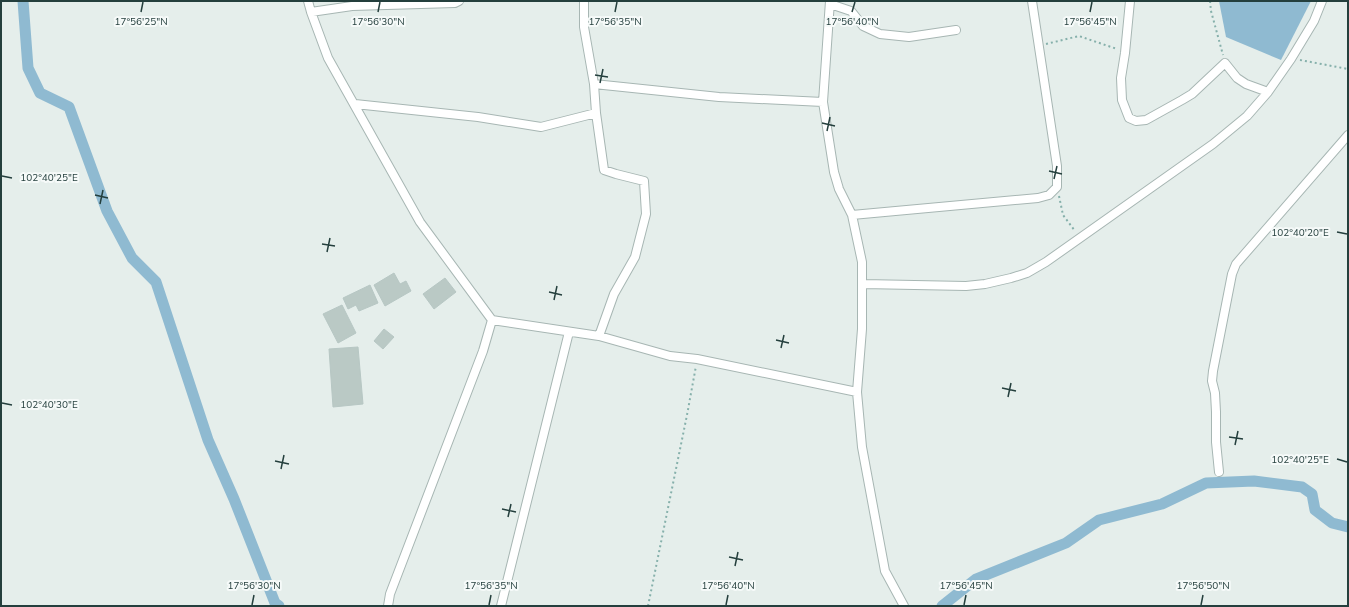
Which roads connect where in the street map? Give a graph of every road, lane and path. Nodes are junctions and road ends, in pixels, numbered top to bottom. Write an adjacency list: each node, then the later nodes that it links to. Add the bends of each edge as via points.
1 (308, 1): 9 (street)
2 (459, 1): 9 (street, via 352,6)
3 (584, 1): 16 (street, via 584,27)
4 (1032, 1): 11 (street)
5 (1130, 1): 12 (street)
6 (1210, 1): 14 (path)
7 (1322, 1): 13 (street, via 1314,21)
8 (830, 2): 10 (street, via 851,11 863,26 880,34 909,37); 18 (street)
9 (311, 12): 19 (street, via 328,58)
10 (956, 30)
11 (1038, 46): 12 (path, via 1079,36); 22 (street, via 1057,166)
12 (1125, 52): 14 (street, via 1121,78 1122,100 1129,118 1136,121 1146,120 1192,94)
13 (1291, 59): 15 (path); 17 (street)
14 (1225, 64): 17 (street, via 1246,84)
15 (1348, 69)
16 (594, 84): 18 (street, via 719,97); 20 (street)
17 (1268, 92): 24 (street, via 1247,116 1213,144)
18 (823, 102): 23 (street, via 834,172)
19 (355, 104): 20 (street, via 478,117 541,127); 26 (street, via 420,222)
20 (596, 113): 28 (street, via 604,170 644,181 646,214 635,257 614,294)
21 (1348, 135): 31 (street, via 1236,264 1232,274 1212,381 1215,393)
22 (1057, 187): 23 (street, via 1049,195 1038,198); 24 (path, via 1063,216)
23 (852, 215): 25 (street, via 862,262)
24 (1079, 238): 25 (street, via 1027,273 986,284)
25 (863, 284): 30 (street)
26 (492, 320): 27 (street); 32 (street, via 483,352 390,594)
27 (569, 332): 28 (street); 33 (street)
28 (599, 336): 29 (street, via 670,356)
29 (697, 359): 30 (street); 34 (path)
30 (857, 392): 35 (street, via 862,447 885,571)
31 (1219, 472)
32 (388, 606)
33 (501, 606)
34 (648, 606)
35 (904, 606)

